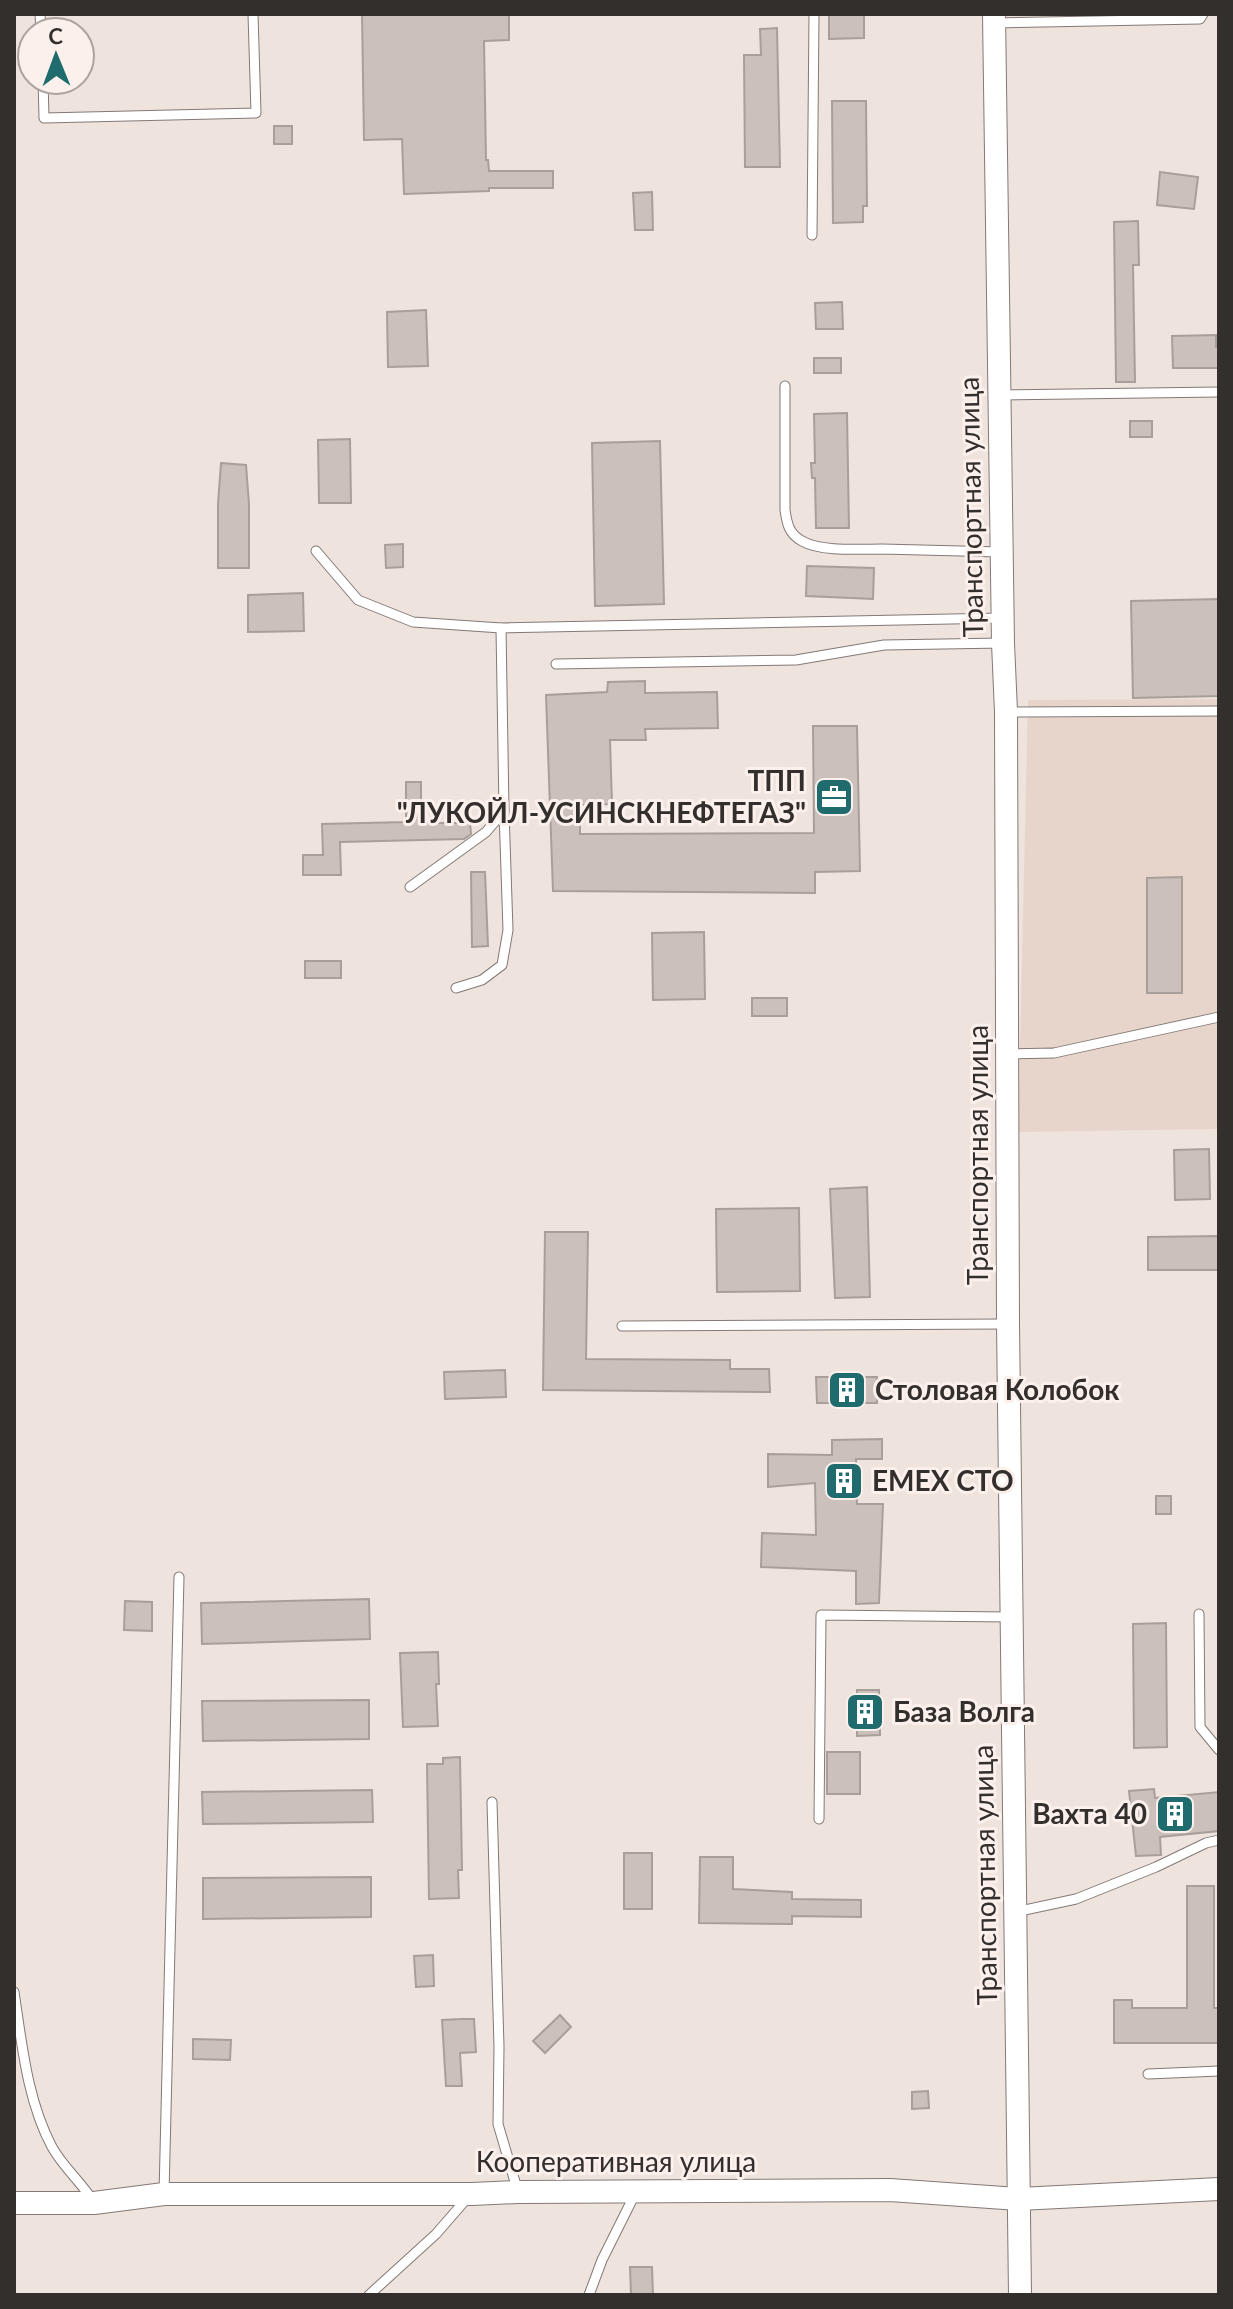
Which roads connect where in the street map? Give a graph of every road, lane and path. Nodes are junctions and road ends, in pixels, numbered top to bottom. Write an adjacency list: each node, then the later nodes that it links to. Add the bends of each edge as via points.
1 (253, 14): 5 (lane, via 256,113 44,118)
2 (814, 14): 6 (lane)
3 (1203, 14): 4 (lane, via 1200,19)
4 (994, 18): 9 (street, Транспортная улица)
5 (43, 96)
6 (812, 235)
7 (785, 386): 11 (lane, via 785,510 792,534 810,545 845,549)
8 (1219, 392): 9 (lane)
9 (999, 395): 11 (street, Транспортная улица)
10 (316, 551): 13 (lane, via 358,600 413,622)
11 (1003, 552): 12 (street, Транспортная улица)
12 (1003, 618): 13 (lane); 14 (street, Транспортная улица)
13 (501, 628): 18 (lane)
14 (1003, 643): 15 (lane, via 884,645 796,660); 17 (street, Транспортная улица)
15 (556, 664)
16 (1219, 711): 17 (lane)
17 (1006, 712): 22 (street, Транспортная улица)
18 (504, 811): 19 (lane, via 486,832); 20 (lane, via 508,930 502,965 482,980)
19 (410, 887)
20 (456, 988)
21 (1219, 1017): 22 (lane, via 1054,1053)
22 (1007, 1054): 23 (street, Транспортная улица)
23 (1008, 1324): 24 (lane); 27 (street, Транспортная улица)
24 (622, 1326)
25 (179, 1577): 39 (lane)
26 (1199, 1614): 28 (lane, via 1200,1727)
27 (1013, 1617): 30 (lane, via 821,1615); 32 (street, Транспортная улица)
28 (1219, 1750)
29 (492, 1802): 37 (lane, via 498,2124)
30 (819, 1819)
31 (1219, 1840): 32 (lane, via 1076,1899)
32 (1015, 1912): 41 (street, Транспортная улица)
33 (14, 1992): 43 (lane, via 26,2070 43,2126 53,2149)
34 (1219, 2071): 35 (lane)
35 (1148, 2074)
36 (1219, 2189): 41 (street, Кооперативная улица)
37 (518, 2192): 38 (street, Кооперативная улица); 40 (street, Кооперативная улица)
38 (636, 2192): 41 (street, Кооперативная улица, via 890,2190); 45 (lane)
39 (164, 2194): 40 (street, Кооперативная улица); 43 (street, Кооперативная улица)
40 (472, 2194): 44 (lane)
41 (1019, 2199): 46 (street, Транспортная улица)
42 (14, 2203): 43 (street, Кооперативная улица)
43 (94, 2203)
44 (369, 2295)
45 (589, 2295)
46 (1020, 2295)

